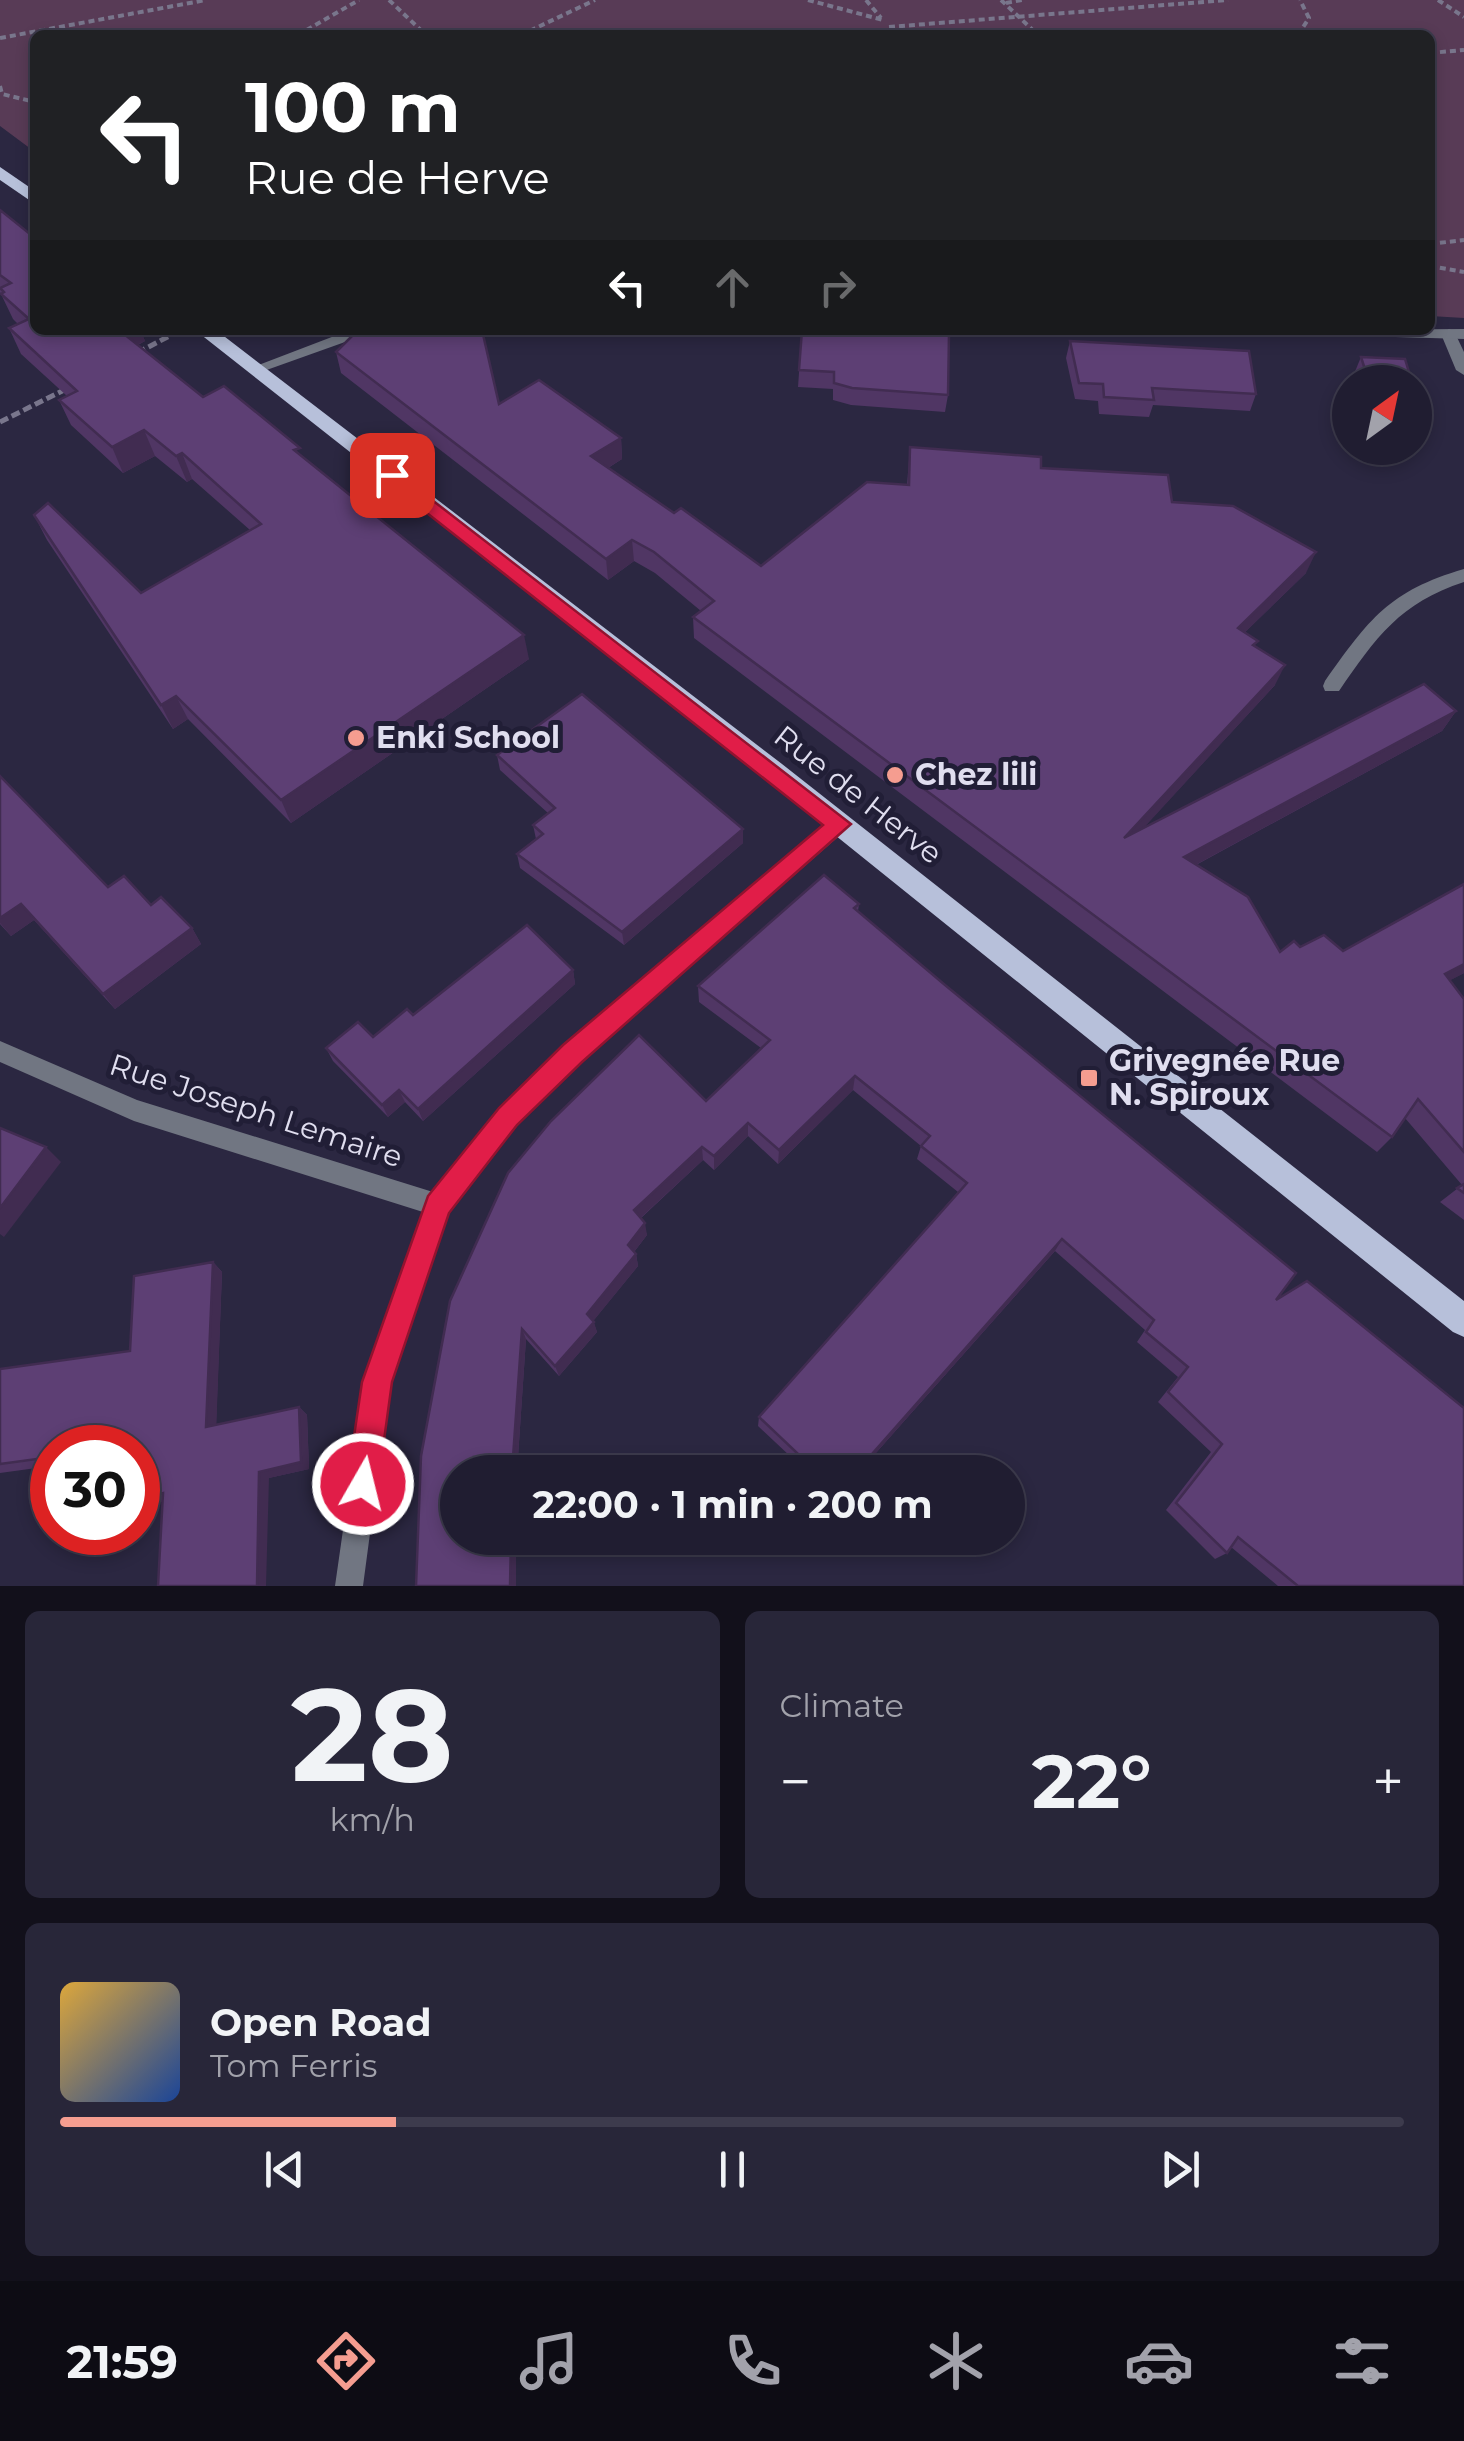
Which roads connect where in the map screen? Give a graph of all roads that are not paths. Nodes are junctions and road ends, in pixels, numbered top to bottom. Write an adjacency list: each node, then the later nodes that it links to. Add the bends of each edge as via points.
1 (0, 172): 2 (main road)
2 (30, 195)
3 (1456, 334): 7 (street)
4 (211, 335): 6 (main road, Rue de Herve)
5 (359, 335): 6 (street)
6 (256, 369): 10 (main road, Rue de Herve)
7 (1464, 370)
8 (1464, 576): 9 (street, via 1386,610)
9 (1332, 686)
10 (839, 824): 12 (street, via 572,1054 508,1116); 13 (main road, Rue de Herve)
11 (0, 1051): 12 (street, Rue Joseph Lemaire, via 134,1110)
12 (438, 1206): 14 (street, via 377,1382)
13 (1464, 1321)
14 (349, 1586)

